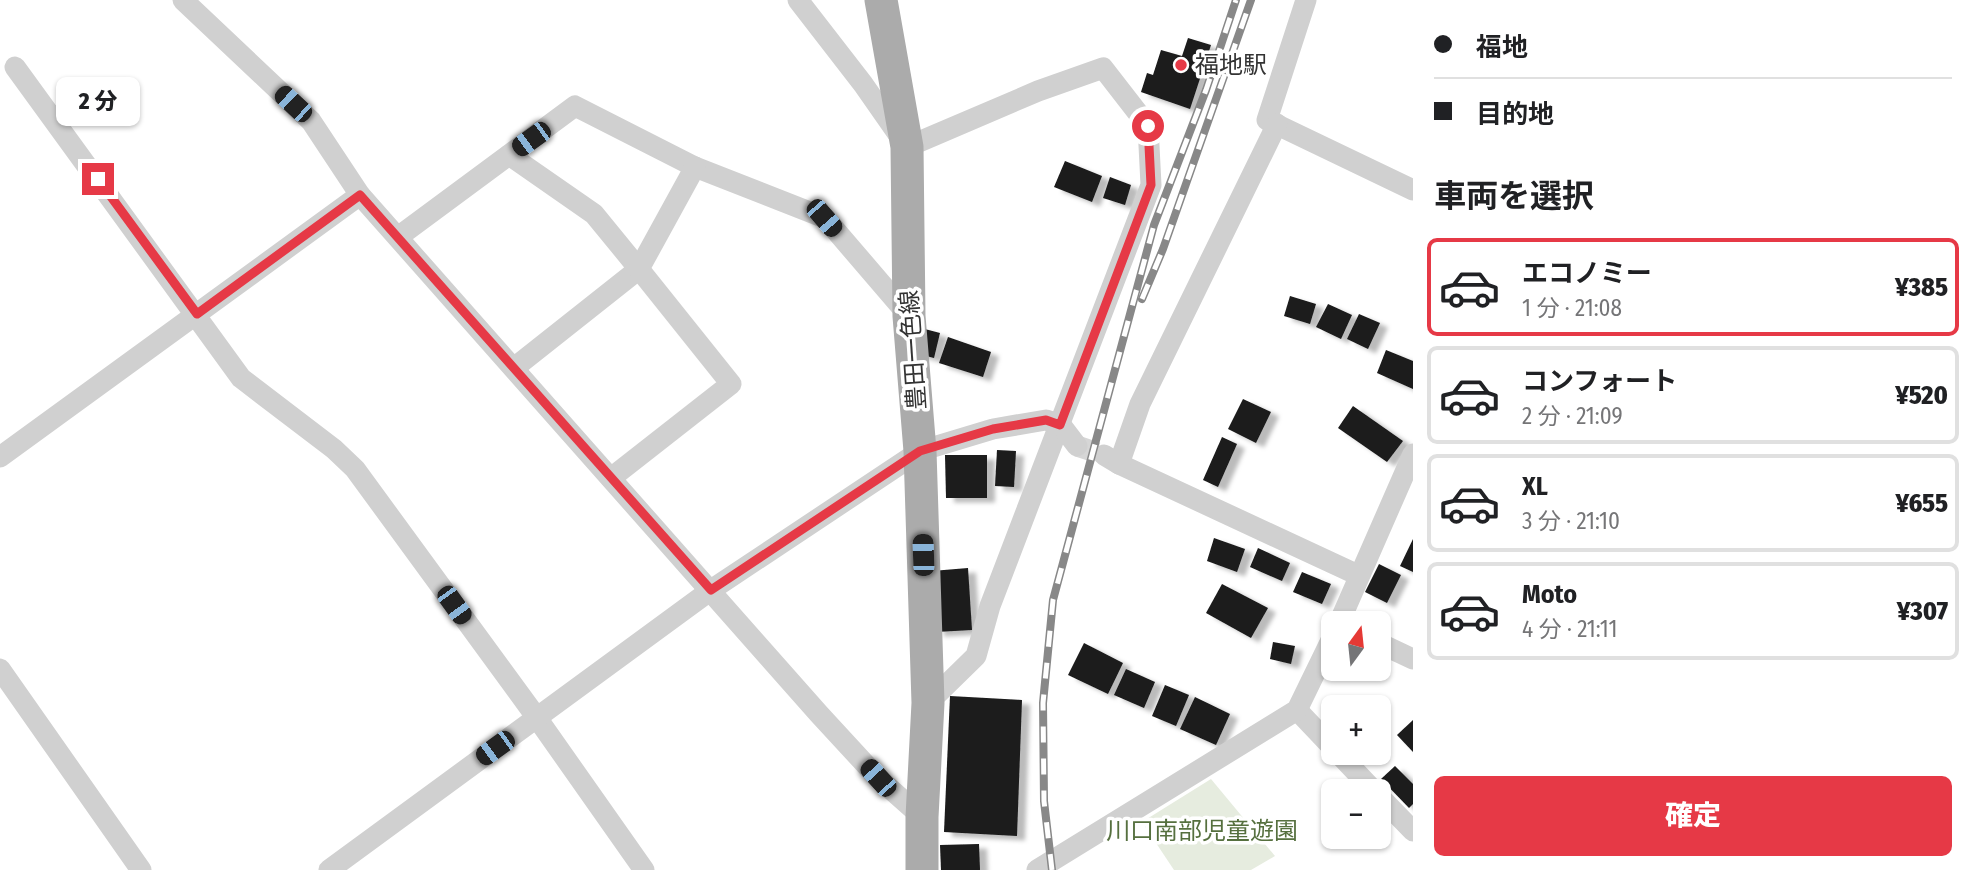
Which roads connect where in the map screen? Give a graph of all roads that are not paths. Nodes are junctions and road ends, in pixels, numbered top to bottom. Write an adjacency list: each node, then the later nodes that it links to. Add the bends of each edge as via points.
1 (183, 0): 11 (street, via 311,121)
2 (798, 0): 7 (street)
3 (1306, 0): 6 (street, via 1267,120)
4 (885, 3): 7 (main road, 豊田一色線)
5 (15, 67): 14 (street)
6 (1277, 124): 10 (street); 23 (street, via 1112,459)
7 (907, 147): 15 (main road, 豊田一色線); 17 (street, via 1103,68 1148,126 1151,185)
8 (509, 155): 9 (street, via 575,106); 12 (street); 13 (street, via 594,214)
9 (695, 167): 13 (street); 15 (street, via 824,218)
10 (1413, 190)
11 (360, 195): 12 (street); 14 (street)
12 (398, 237): 16 (street)
13 (639, 269): 16 (street); 22 (street, via 731,384)
14 (197, 314): 21 (street); 32 (street, via 241,378 355,469)
15 (909, 316): 19 (main road, 豊田一色線)
16 (514, 368): 22 (street)
17 (1060, 425): 18 (street); 19 (street, via 1046,420 1007,426); 30 (street, via 990,606 976,656)
18 (1077, 446)
19 (920, 451): 24 (street); 30 (main road, 豊田一色線)
20 (1413, 454): 23 (street)
21 (0, 457)
22 (611, 478): 24 (street)
23 (1358, 575): 25 (street)
24 (711, 590): 32 (street); 37 (street, via 878,778)
25 (1344, 611)
26 (1391, 649): 27 (street)
27 (1413, 659)
28 (1321, 661): 31 (street)
29 (0, 669): 39 (street)
30 (928, 703): 37 (main road, 豊田一色線)
31 (1297, 710): 33 (street); 43 (street)
32 (537, 718): 40 (street); 41 (street)
33 (1321, 735)
34 (1349, 765): 35 (street)
35 (1363, 779)
36 (1391, 808): 38 (street)
37 (922, 817): 42 (main road, 豊田一色線)
38 (1413, 831)
39 (141, 870)
40 (329, 870)
41 (644, 870)
42 (922, 870)
43 (1037, 870)

